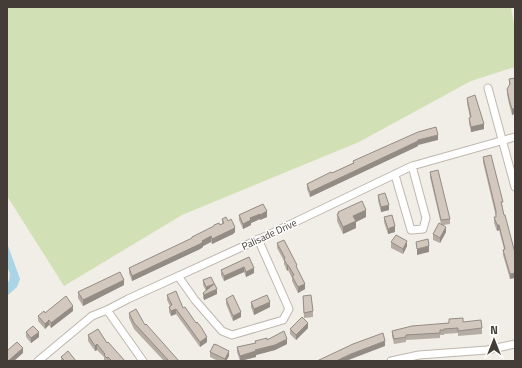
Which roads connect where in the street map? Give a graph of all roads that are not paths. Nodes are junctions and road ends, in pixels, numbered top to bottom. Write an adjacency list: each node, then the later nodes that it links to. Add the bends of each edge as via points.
1 (488, 88): 3 (street)
2 (515, 137): 3 (street, Palisade Drive)
3 (503, 140): 4 (street, Palisade Drive); 6 (street)
4 (412, 166): 5 (street, Palisade Drive); 5 (street, via 426,218 423,230 411,230)
5 (395, 175): 7 (street, Palisade Drive)
6 (515, 187)
7 (258, 239): 8 (street, Palisade Drive); 8 (street, via 289,309 283,320 232,335 222,331)
8 (178, 276): 9 (street, Palisade Drive)
9 (107, 310): 11 (street, Palisade Drive, via 92,316); 12 (street)
10 (515, 344): 13 (street, via 487,350 419,355)
11 (38, 361)
12 (143, 361)
13 (391, 361)

